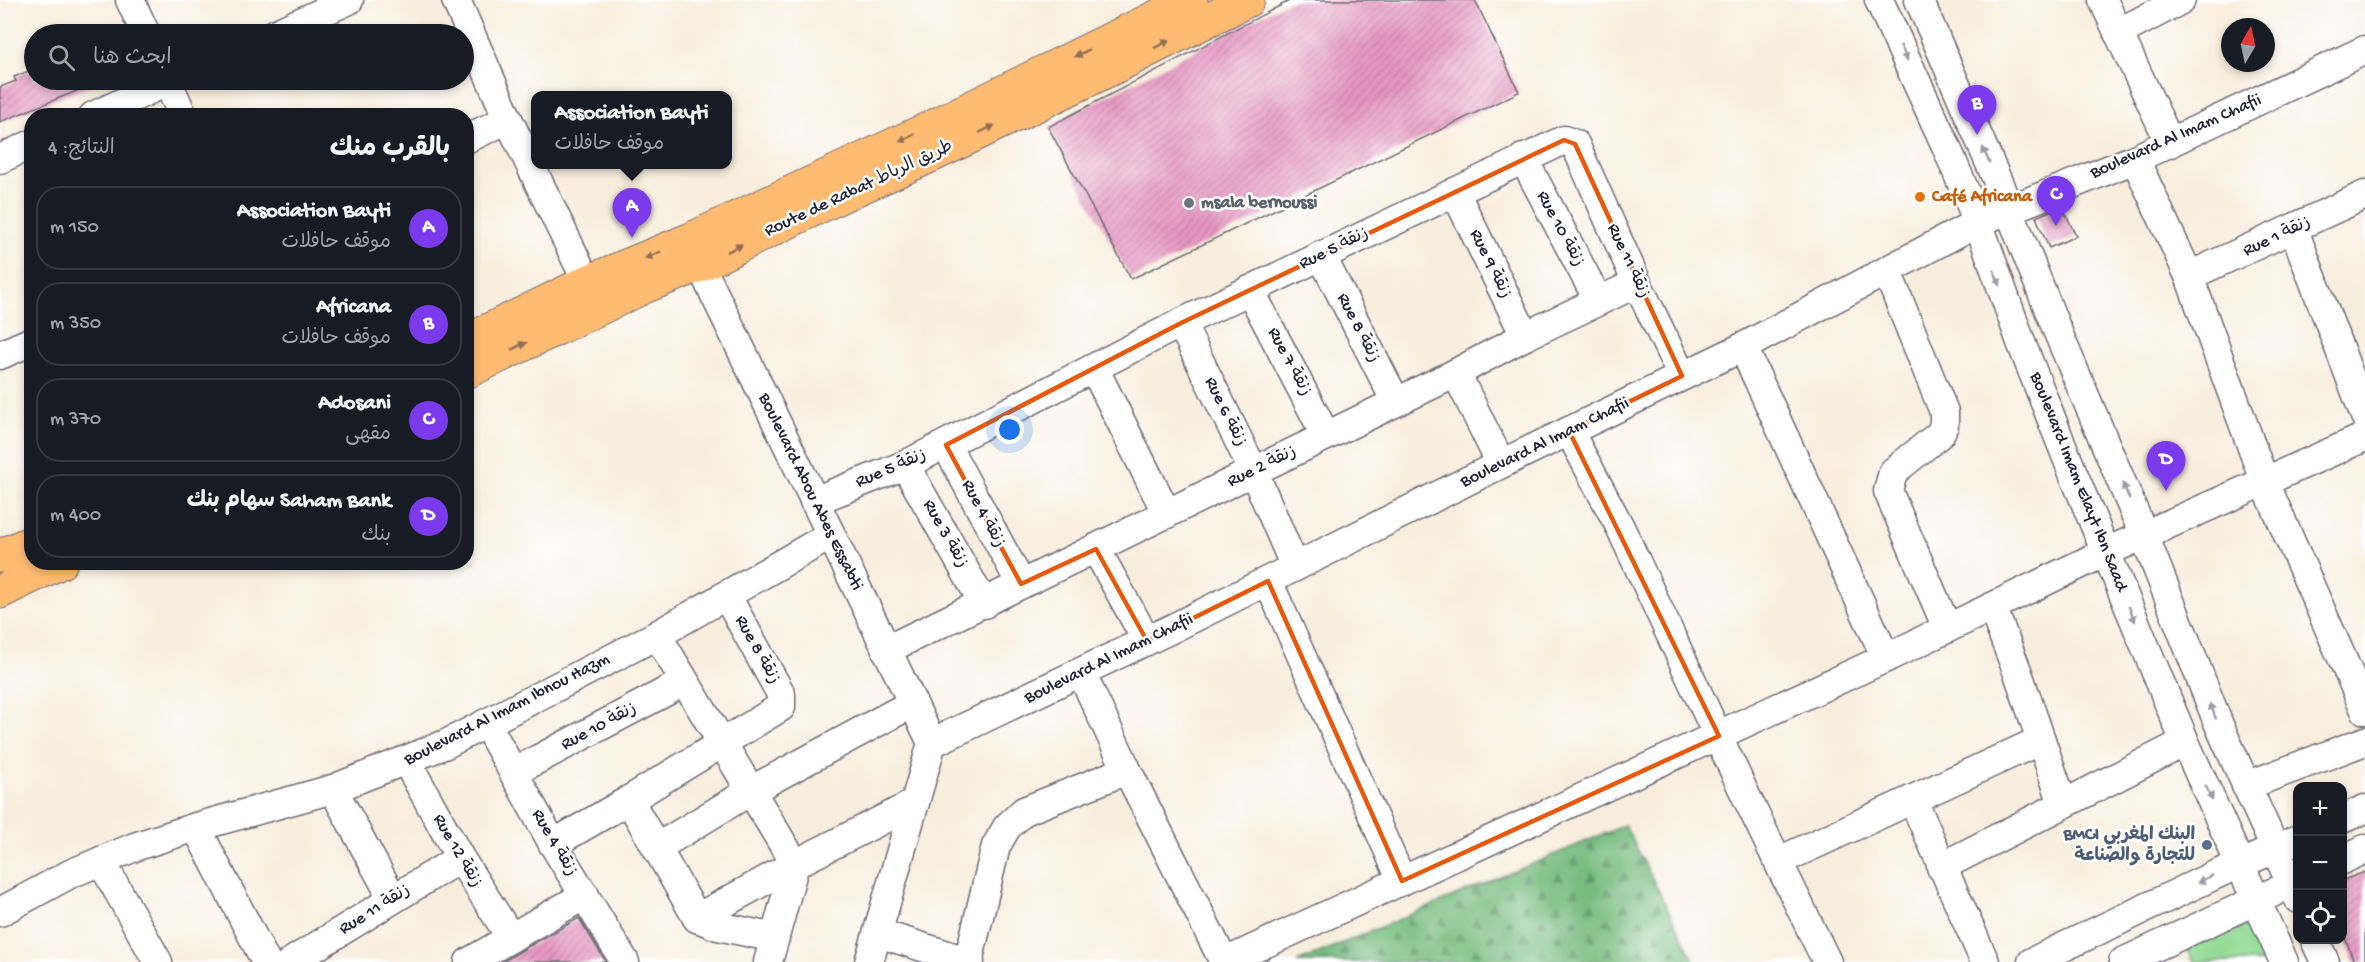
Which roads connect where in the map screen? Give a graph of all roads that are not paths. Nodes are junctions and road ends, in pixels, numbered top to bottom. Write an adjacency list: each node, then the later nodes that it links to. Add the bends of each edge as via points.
1 (130, 0): 10 (street)
2 (350, 0): 11 (street)
3 (456, 0): 12 (street)
4 (1191, 0): 35 (main road, Route de Rabat طريق الرباط, one-way to 35, via 954,116)
5 (1248, 0): 35 (main road, Route de Rabat طريق الرباط, one-way to 5, via 1115,68)
6 (1879, 0): 33 (street, Boulevard Imam Elayt Ibn Saad, one-way to 33)
7 (1918, 0): 32 (street, one-way to 7)
8 (2103, 0): 13 (street)
9 (2181, 0): 13 (street)
10 (141, 24)
11 (296, 24)
12 (466, 24)
13 (2118, 33): 22 (street)
14 (474, 41): 20 (street)
15 (2365, 50): 22 (street, Boulevard Al Imam Chafii)
16 (147, 90): 18 (street)
17 (172, 90): 19 (street)
18 (110, 108)
19 (180, 108)
20 (508, 119): 21 (street); 28 (street)
21 (474, 135)
22 (2170, 143): 27 (street, Boulevard Al Imam Chafii)
23 (1575, 144): 25 (street, Rue 5 زنقة, via 1564,140); 40 (street, Rue 11 زنقة)
24 (24, 148): 26 (street)
25 (1523, 158): 30 (street, Rue 5 زنقة); 42 (street, Rue 10 زنقة)
26 (0, 159)
27 (2135, 159): 32 (street, Boulevard Al Imam Chafii); 38 (street)
28 (531, 166)
29 (532, 169): 39 (street)
30 (1455, 192): 36 (street, Rue 5 زنقة); 44 (street, Rue 9 زنقة)
31 (2365, 195): 34 (street, Rue 1 زنقة)
32 (2009, 209): 33 (street, Boulevard Al Imam Chafii); 66 (street, one-way to 32)
33 (1978, 222): 37 (street, Boulevard Al Imam Chafii); 69 (street, Boulevard Imam Elayt Ibn Saad, one-way to 69)
34 (2294, 230): 38 (street, Rue 1 زنقة); 54 (street)
35 (694, 252): 39 (main road, Route de Rabat طريق الرباط, one-way to 39); 49 (main road, Route de Rabat طريق الرباط, one-way to 35, via 644,287); 63 (street, Boulevard Abou Abes Essabti)
36 (1321, 255): 41 (street, Rue 5 زنقة); 53 (street, Rue 8 زنقة)
37 (1887, 271): 47 (street, Boulevard Al Imam Chafii); 79 (street, via 1944,412 1940,434 1893,472 1888,490)
38 (2189, 276): 62 (street)
39 (587, 282): 45 (main road, Route de Rabat طريق الرباط)
40 (1637, 283): 42 (street, Rue 2 زنقة); 52 (street, Rue 11 زنقة)
41 (1250, 290): 43 (street, Rue 5 زنقة); 56 (street, Rue 7 زنقة)
42 (1598, 300): 44 (street, Rue 2 زنقة)
43 (1181, 323): 50 (street, Rue 5 زنقة); 61 (street, Rue 6 زنقة)
44 (1525, 336): 51 (street, Rue 2 زنقة)
45 (474, 337)
46 (24, 344): 48 (street)
47 (1743, 347): 52 (street, Boulevard Al Imam Chafii); 83 (street)
48 (0, 355)
49 (474, 368)
50 (1094, 368): 58 (street, Rue 5 زنقة); 64 (street)
51 (1456, 373): 53 (street, Rue 2 زنقة); 59 (street)
52 (1682, 376): 55 (street, Boulevard Al Imam Chafii)
53 (1396, 402): 56 (street, Rue 2 زنقة)
54 (2365, 416)
55 (1569, 431): 59 (street, Boulevard Al Imam Chafii); 89 (street, via 1620,527)
56 (1326, 436): 61 (street, Rue 2 زنقة)
57 (2365, 437): 62 (street)
58 (946, 445): 60 (street, Rue 5 زنقة); 74 (street, Rue 4 زنقة)
59 (1501, 464): 71 (street, Boulevard Al Imam Chafii)
60 (905, 465): 63 (street, Rue 5 زنقة); 77 (street, Rue 3 زنقة)
61 (1253, 470): 64 (street, Rue 2 زنقة); 71 (street, Rue 6 زنقة)
62 (2265, 483): 66 (street); 87 (street)
63 (814, 501): 65 (street, Boulevard Abou Abes Essabti)
64 (1167, 514): 68 (street, Rue 2 زنقة)
65 (831, 535): 76 (street, Boulevard Al Imam Ibnou Hazm); 82 (street, Boulevard Abou Abes Essabti)
66 (2144, 535): 69 (street); 98 (street, one-way to 66)
67 (24, 546): 70 (main road)
68 (1096, 549): 74 (street, Rue 2 زنقة); 81 (street)
69 (2106, 552): 78 (street); 92 (street, Boulevard Imam Elayt Ibn Saad, one-way to 92)
70 (0, 556)
71 (1295, 567): 73 (street, Boulevard Al Imam Chafii)
72 (45, 570): 75 (main road)
73 (1268, 581): 81 (street, Boulevard Al Imam Chafii); 120 (street)
74 (1021, 584): 77 (street, Rue 2 زنقة)
75 (0, 592)
76 (726, 596): 80 (street, Boulevard Al Imam Ibnou Hazm); 93 (street, Rue 8 زنقة, via 782,694 781,706)
77 (984, 604): 82 (street, Rue 2 زنقة)
78 (1992, 607): 79 (street); 90 (street)
79 (1947, 628): 83 (street)
80 (657, 635): 85 (street); 88 (street, Boulevard Al Imam Ibnou Hazm)
81 (1147, 641): 84 (street, Boulevard Al Imam Chafii)
82 (886, 650): 86 (street, Boulevard Abou Abes Essabti)
83 (1886, 658): 89 (street)
84 (1081, 672): 94 (street, Boulevard Al Imam Chafii); 96 (street)
85 (684, 682): 93 (street); 97 (street, Rue 10 زنقة)
86 (913, 703): 94 (street, Boulevard Abou Abes Essabti); 100 (street)
87 (2365, 710)
88 (486, 723): 95 (street, Boulevard Al Imam Ibnou Hazm); 97 (street, Rue 4 زنقة)
89 (1719, 736): 115 (street); 120 (street)
90 (2041, 740): 102 (street); 104 (street)
91 (2365, 741): 98 (street)
92 (2185, 742): 104 (street); 117 (street, Boulevard Imam Elayt Ibn Saad, one-way to 117)
93 (721, 743): 100 (street); 101 (street)
94 (932, 743): 103 (street)
95 (407, 762): 99 (street, Boulevard Al Imam Ibnou Hazm); 112 (street, Rue 12 زنقة)
96 (1127, 770): 137 (street, via 1024,811 1007,827 996,846); 138 (street)
97 (514, 772): 108 (street, Rue 4 زنقة)
98 (2246, 786): 109 (street)
99 (333, 789): 107 (street, Boulevard Al Imam Ibnou Hazm); 123 (street)
100 (752, 790): 110 (street); 116 (street)
101 (629, 800): 108 (street); 110 (street)
102 (1913, 800): 115 (street); 118 (street)
103 (915, 803): 116 (street); 127 (street)
104 (2063, 804): 118 (street)
105 (2365, 809): 106 (street)
106 (2347, 817)
107 (196, 827): 114 (street, Boulevard Al Imam Ibnou Hazm); 132 (street)
108 (553, 844): 122 (street, Rue 4 زنقة)
109 (2287, 844): 117 (street); 119 (street)
110 (658, 847): 126 (street)
111 (2365, 849): 113 (street)
112 (460, 858): 123 (street, Rue 11 زنقة); 128 (street, Rue 12 زنقة)
113 (2347, 858)
114 (101, 861): 125 (street, Boulevard Al Imam Ibnou Hazm); 131 (street)
115 (1779, 861): 139 (street)
116 (795, 864): 126 (street); 130 (street)
117 (2241, 864): 124 (street, Boulevard Imam Elayt Ibn Saad); 141 (street, one-way to 141)
118 (1941, 867): 140 (street)
119 (2293, 878)
120 (1402, 881): 138 (street)
121 (2293, 889): 124 (street)
122 (585, 896): 128 (street); 135 (street, Rue 4 زنقة)
123 (393, 898): 133 (street, Rue 11 زنقة)
124 (2257, 898): 142 (street); 143 (street, Boulevard Imam Elayt Ibn Saad)
125 (0, 912)
126 (697, 918): 130 (street)
127 (878, 933): 136 (street); 137 (street)
128 (511, 938): 134 (street)
129 (2317, 944): 144 (street)
130 (772, 950)
131 (158, 962)
132 (266, 962)
133 (291, 962)
134 (470, 962)
135 (625, 962)
136 (869, 962)
137 (968, 962)
138 (1224, 962)
139 (1827, 962)
140 (1985, 962)
141 (2032, 962)
142 (2123, 962)
143 (2284, 962)
144 (2325, 962)

